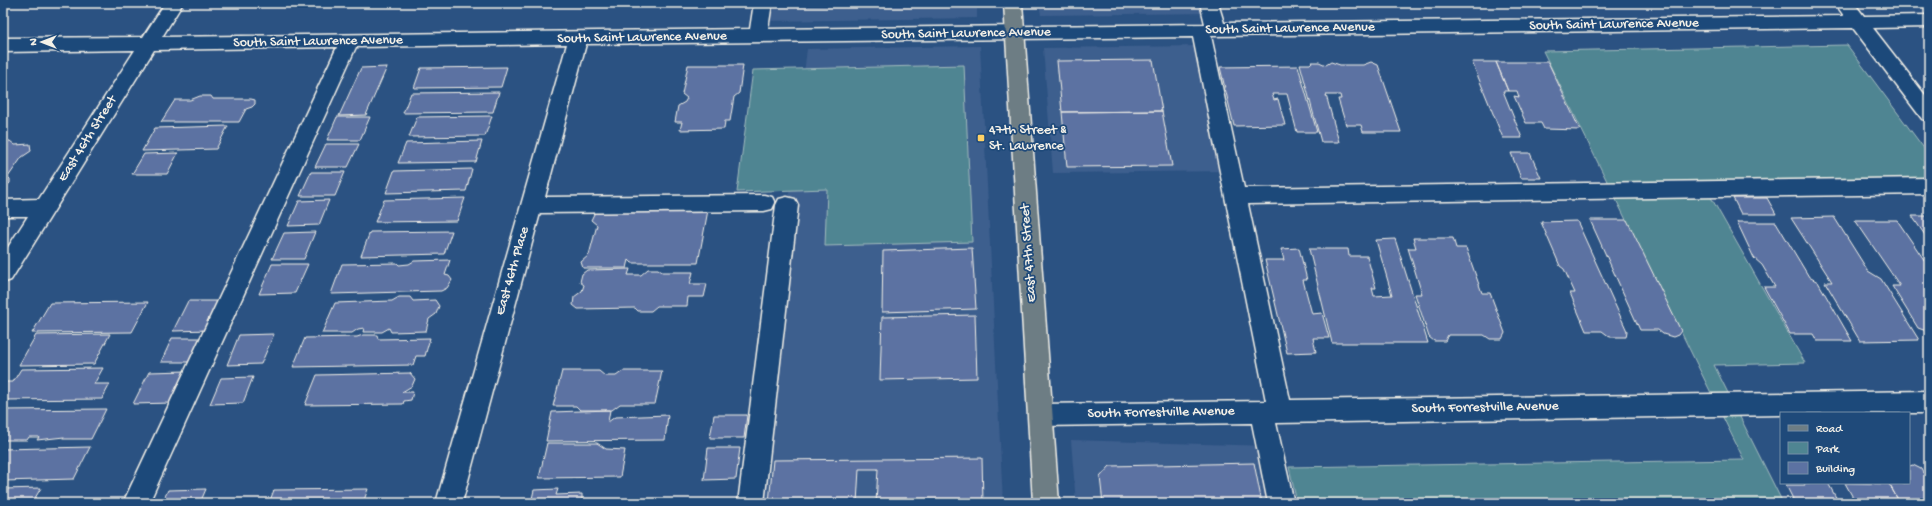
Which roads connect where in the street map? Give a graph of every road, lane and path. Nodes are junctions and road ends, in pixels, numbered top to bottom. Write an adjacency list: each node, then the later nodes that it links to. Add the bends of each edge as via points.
1 (174, 3): 13 (street, East 46th Street)
2 (763, 3): 10 (street)
3 (1013, 3): 9 (main road, East 47th Street)
4 (1209, 3): 8 (street)
5 (1844, 3): 6 (street)
6 (1859, 22): 7 (street, South Saint Lawrence Avenue); 8 (street, South Saint Lawrence Avenue); 15 (street)
7 (1929, 22)
8 (1208, 30): 9 (street, South Saint Lawrence Avenue); 17 (street)
9 (1015, 33): 10 (street, South Saint Lawrence Avenue); 24 (main road, East 47th Street)
10 (758, 36): 11 (street, South Saint Lawrence Avenue)
11 (578, 38): 12 (street, South Saint Lawrence Avenue); 18 (street, East 46th Place)
12 (349, 41): 13 (street, South Saint Lawrence Avenue); 25 (street)
13 (148, 44): 14 (street, South Saint Lawrence Avenue); 19 (street, East 46th Street)
14 (3, 46)
15 (1929, 114)
16 (1929, 186): 17 (street)
17 (1234, 196): 23 (street)
18 (531, 205): 26 (street, East 46th Place); 27 (street, via 776,204)
19 (45, 207): 20 (street); 21 (street, East 46th Street)
20 (3, 208)
21 (3, 274)
22 (1929, 402): 23 (street, South Forrestville Avenue)
23 (1271, 412): 24 (street, South Forrestville Avenue); 29 (street)
24 (1040, 415): 28 (main road, East 47th Street)
25 (136, 503)
26 (448, 503)
27 (751, 503)
28 (1046, 503)
29 (1281, 503)

